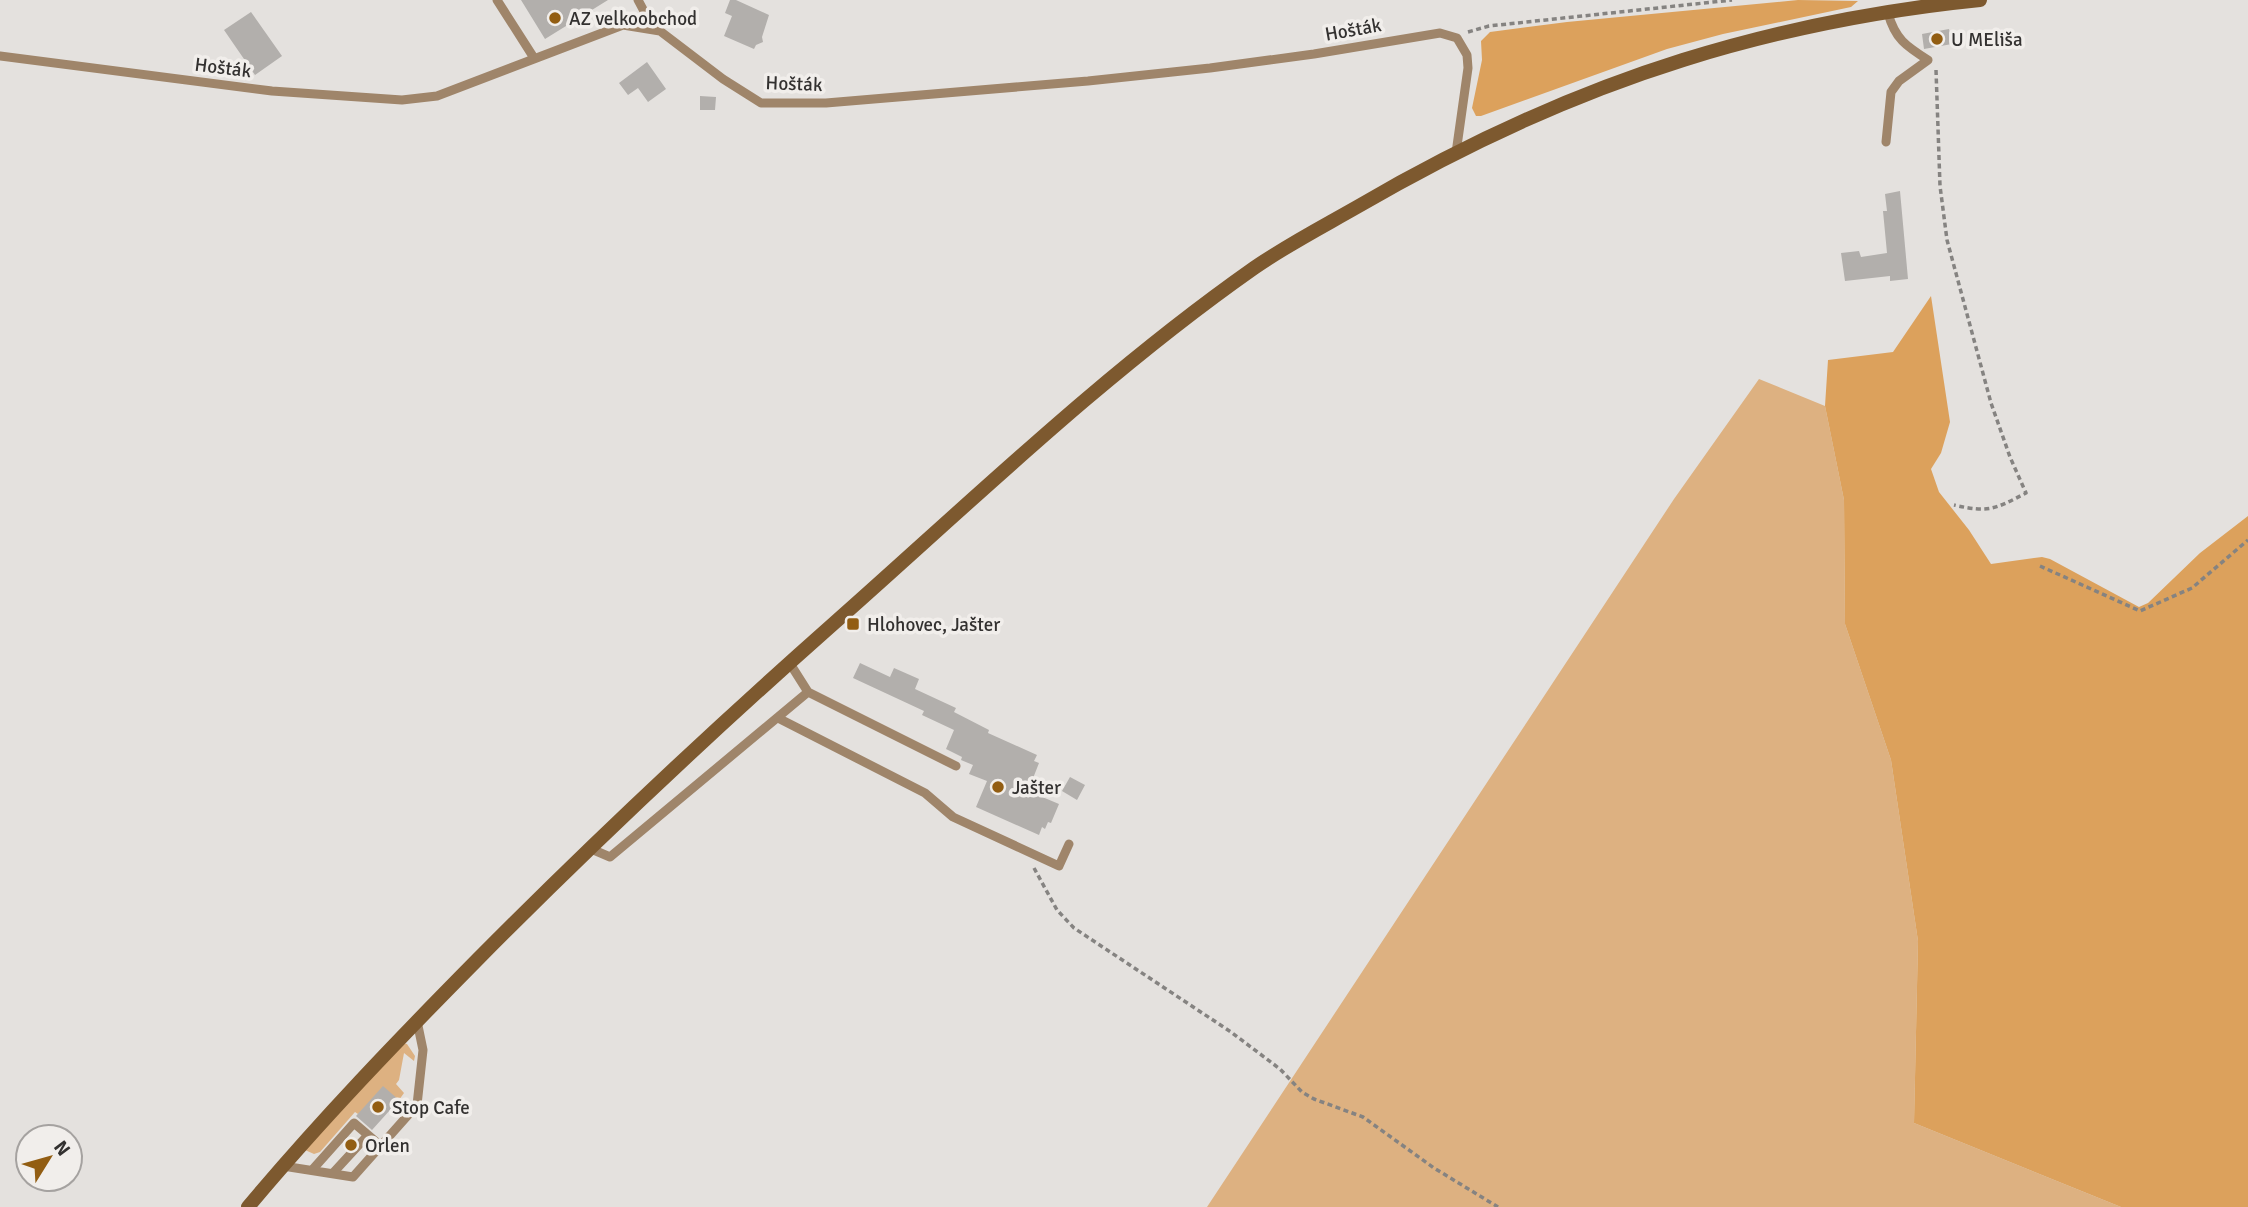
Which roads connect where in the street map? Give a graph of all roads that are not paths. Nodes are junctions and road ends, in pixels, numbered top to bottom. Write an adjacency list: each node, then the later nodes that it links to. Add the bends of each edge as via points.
1 (497, 0): 7 (lane)
2 (638, 0): 5 (lane)
3 (1980, 0): 4 (main road)
4 (1888, 13): 8 (lane, via 1898,38 1928,60 1891,92); 9 (main road, via 1768,36 1685,59 1599,90)
5 (654, 30): 7 (lane, Hošták, via 623,25); 9 (lane, Hošták, via 761,103 826,103 1088,81 1314,54 1428,33 1449,34 1467,55 1468,68)
6 (0, 56): 7 (lane, Hošták, via 272,91 402,100 437,96)
7 (534, 58)
8 (1886, 142)
9 (1456, 153): 10 (main road, via 1276,253 1201,306 1066,415)
10 (789, 662): 11 (lane); 15 (main road)
11 (808, 692): 12 (lane); 13 (lane)
12 (778, 718): 14 (lane, via 925,793 953,817 1059,866); 15 (lane, via 610,857)
13 (956, 766)
14 (1069, 844)
15 (589, 848): 16 (main road)
16 (417, 1021): 18 (lane, via 424,1050 417,1105); 19 (main road)
17 (368, 1135): 18 (lane); 20 (lane, via 354,1123); 21 (lane)
18 (381, 1146): 21 (lane, via 353,1177)
19 (283, 1166): 20 (lane); 22 (main road)
20 (313, 1169): 21 (lane)
21 (333, 1173)
22 (248, 1207)

